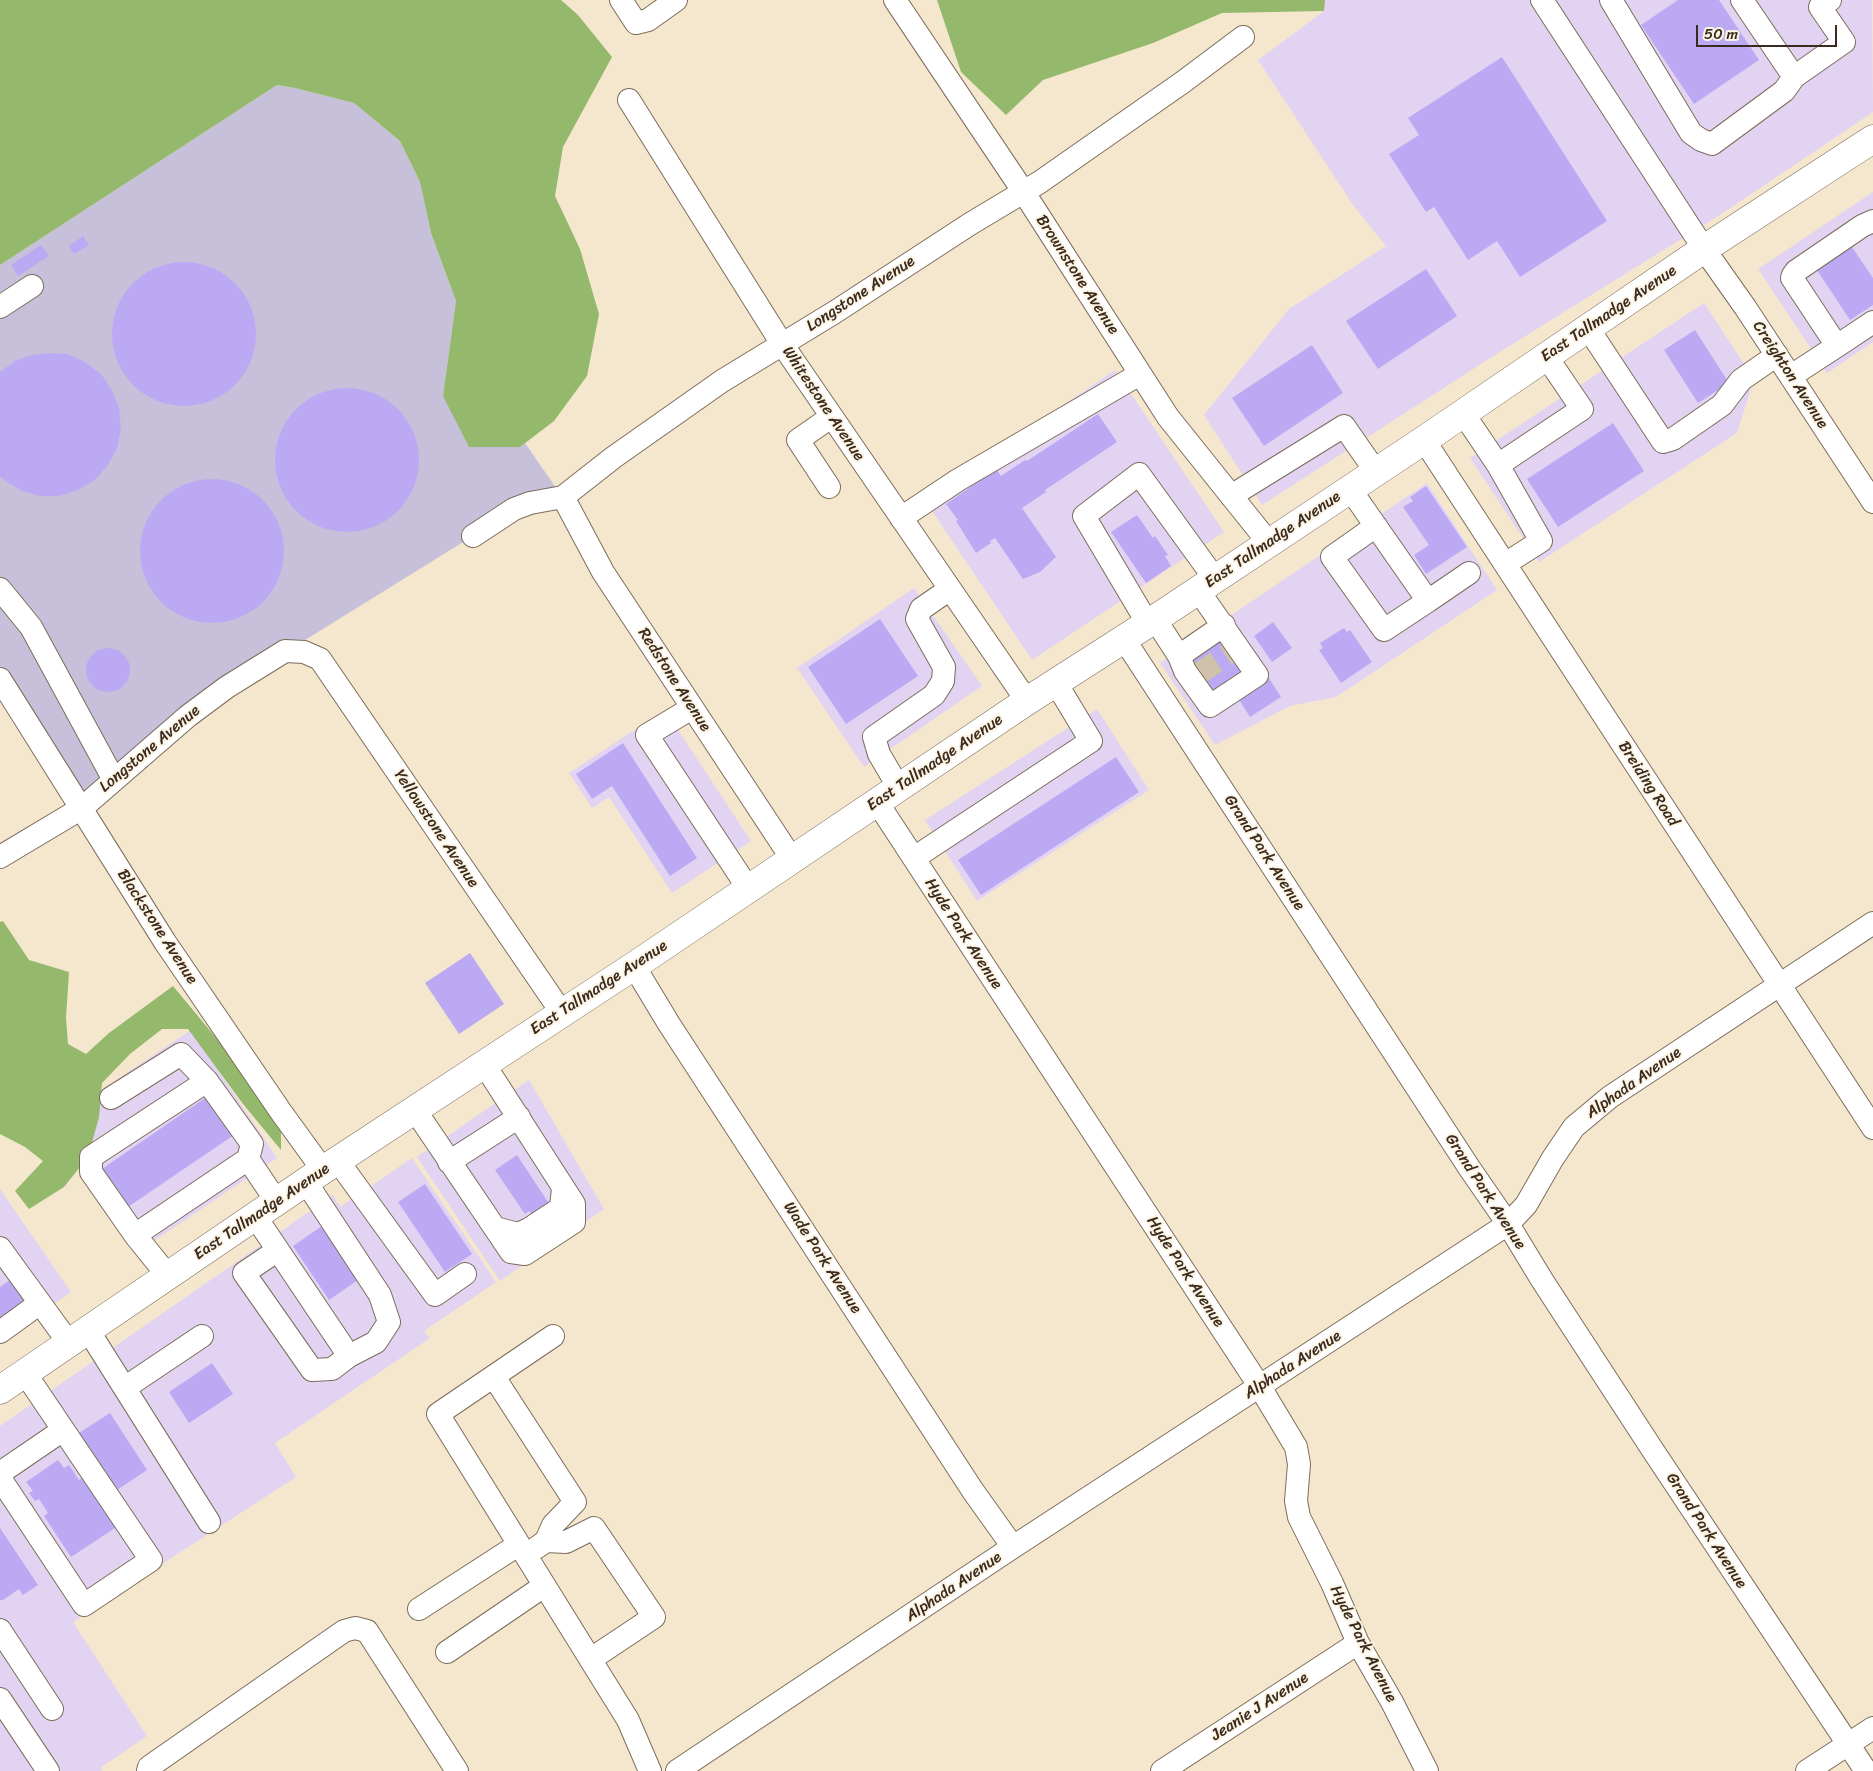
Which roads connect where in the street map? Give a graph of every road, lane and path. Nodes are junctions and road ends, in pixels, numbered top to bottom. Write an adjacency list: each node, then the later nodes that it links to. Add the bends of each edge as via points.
1 (621, 0): 2 (street, via 636,23 648,20)
2 (676, 0)
3 (895, 0): 12 (street, Brownstone Avenue)
4 (1611, 0): 9 (street, via 1691,133 1701,140 1712,144 1784,92)
5 (1742, 0): 9 (street)
6 (1830, 0): 9 (street, via 1820,7 1844,42)
7 (1550, 3): 14 (street, Creighton Avenue)
8 (1243, 37): 12 (street, Longstone Avenue)
9 (1794, 77)
10 (629, 100): 19 (street, Whitestone Avenue)
11 (1873, 139): 14 (main road, East Tallmadge Avenue)
12 (1023, 191): 19 (street, Longstone Avenue); 23 (street, Brownstone Avenue)
13 (1873, 221): 20 (street, via 1796,271 1792,278)
14 (1704, 249): 18 (main road, East Tallmadge Avenue); 21 (street, Creighton Avenue)
15 (32, 286): 16 (street)
16 (0, 307)
17 (1873, 322): 20 (street)
18 (1588, 328): 21 (street, via 1663,442 1673,439 1722,405 1741,380); 22 (main road, East Tallmadge Avenue)
19 (782, 344): 26 (street, Whitestone Avenue); 33 (street, Longstone Avenue, via 722,381)
20 (1837, 346): 24 (street)
21 (1777, 355): 24 (street, Creighton Avenue)
22 (1546, 356): 25 (main road, East Tallmadge Avenue); 28 (street, via 1582,409)
23 (1140, 374): 32 (street, Brownstone Avenue, via 1168,417); 35 (street, via 958,480)
24 (1791, 376): 34 (street, Creighton Avenue)
25 (1463, 413): 27 (main road, East Tallmadge Avenue); 28 (street)
26 (831, 417): 30 (street, via 798,440); 35 (street, Whitestone Avenue)
27 (1424, 440): 29 (main road, East Tallmadge Avenue); 39 (street, Breiding Road)
28 (1498, 465): 39 (street, via 1541,541)
29 (1376, 472): 31 (main road, East Tallmadge Avenue); 32 (street, via 1344,426)
30 (829, 486)
31 (1350, 489): 36 (street); 38 (main road, East Tallmadge Avenue)
32 (1231, 496): 38 (street, Brownstone Avenue)
33 (563, 497): 37 (street, Longstone Avenue, via 514,509); 54 (street, Redstone Avenue, via 603,572)
34 (1873, 502)
35 (901, 518): 43 (street, Whitestone Avenue)
36 (1376, 526): 44 (street); 44 (street, via 1332,557 1384,630)
37 (473, 536)
38 (1269, 543): 41 (main road, East Tallmadge Avenue)
39 (1505, 564): 65 (street, Breiding Road)
40 (1469, 573): 44 (street)
41 (1206, 584): 45 (main road, East Tallmadge Avenue); 45 (street, via 1139,474 1084,516); 46 (street)
42 (0, 589): 56 (street, via 32,627)
43 (950, 589): 53 (street, Whitestone Avenue); 57 (street, Hyde Park Avenue, via 921,609 917,619 944,667 943,681 934,696 874,737)
44 (1428, 601)
45 (1152, 621): 47 (main road, East Tallmadge Avenue); 49 (street)
46 (1224, 625): 49 (street); 49 (street, via 1236,649 1257,675 1210,706)
47 (1124, 639): 51 (main road, East Tallmadge Avenue); 52 (street, Grand Park Avenue)
48 (304, 652): 56 (street, Longstone Avenue, via 286,652 226,687); 66 (street, Yellowstone Avenue, via 320,659)
49 (1192, 676): 52 (street); 55 (street)
50 (0, 679): 58 (street, Blackstone Avenue)
51 (1056, 683): 53 (main road, East Tallmadge Avenue); 60 (street, via 1091,741)
52 (1157, 689): 55 (street, Grand Park Avenue)
53 (1027, 702): 57 (main road, East Tallmadge Avenue)
54 (692, 708): 61 (street, Redstone Avenue); 62 (street, via 647,735)
55 (1175, 717): 77 (street, Grand Park Avenue)
56 (114, 780): 58 (street, Longstone Avenue)
57 (888, 795): 60 (street, Hyde Park Avenue); 61 (main road, East Tallmadge Avenue)
58 (82, 808): 59 (street, Longstone Avenue); 75 (street, Blackstone Avenue, via 165,942)
59 (0, 857)
60 (914, 858): 92 (street, Hyde Park Avenue)
61 (792, 859): 62 (main road, East Tallmadge Avenue)
62 (748, 888): 64 (main road, East Tallmadge Avenue)
63 (1873, 923): 65 (street, Alphada Avenue)
64 (634, 966): 66 (main road, East Tallmadge Avenue); 99 (street, Wade Park Avenue)
65 (1779, 984): 72 (street, Breiding Road); 77 (street, Alphada Avenue, via 1610,1097 1574,1127 1526,1206)
66 (562, 1013): 67 (main road, East Tallmadge Avenue)
67 (484, 1064): 70 (main road, East Tallmadge Avenue); 71 (street)
68 (207, 1081): 69 (street, via 181,1054); 73 (street, via 252,1144); 78 (street, via 91,1157 91,1172)
69 (110, 1098)
70 (415, 1110): 74 (street); 75 (main road, East Tallmadge Avenue)
71 (519, 1117): 74 (street); 74 (street, via 574,1204 574,1222 525,1254 510,1252)
72 (1873, 1128)
73 (248, 1159): 76 (street); 78 (street)
74 (449, 1162)
75 (322, 1171): 76 (main road, East Tallmadge Avenue); 81 (street, via 435,1294); 88 (street, via 380,1295 389,1322 376,1342)
76 (266, 1209): 80 (street); 82 (main road, East Tallmadge Avenue)
77 (1508, 1224): 92 (street, Alphada Avenue); 110 (street, Grand Park Avenue)
78 (135, 1235): 82 (street)
79 (0, 1248): 83 (street)
80 (278, 1250): 88 (street); 88 (street, via 244,1273 312,1370 332,1369)
81 (465, 1274)
82 (168, 1276): 85 (main road, East Tallmadge Avenue)
83 (40, 1303): 84 (street); 85 (street)
84 (0, 1332)
85 (79, 1336): 89 (main road, East Tallmadge Avenue); 91 (street)
86 (202, 1336): 91 (street)
87 (553, 1336): 90 (street)
88 (349, 1356)
89 (24, 1373): 93 (main road, East Tallmadge Avenue); 94 (street)
90 (494, 1377): 98 (street, via 575,1502 553,1525); 100 (street, via 438,1414)
91 (126, 1387): 97 (street)
92 (1260, 1387): 99 (street, Alphada Avenue); 104 (street, Hyde Park Avenue, via 1296,1448 1299,1517)
93 (0, 1390)
94 (63, 1430): 95 (street); 96 (street, via 151,1560 84,1605)
95 (0, 1473)
96 (0, 1478)
97 (210, 1522)
98 (546, 1541): 100 (street); 106 (street, via 566,1542 594,1528 654,1617)
99 (1013, 1548): 115 (street, Alphada Avenue)
100 (521, 1550): 101 (street); 102 (street)
101 (544, 1586): 105 (street); 106 (street)
102 (419, 1609)
103 (0, 1630): 108 (street)
104 (1358, 1643): 116 (street, Jeanie J Avenue); 117 (street, Hyde Park Avenue)
105 (447, 1652)
106 (591, 1659): 114 (street, via 628,1720)
107 (0, 1699): 111 (street)
108 (52, 1709)
109 (1873, 1728): 110 (street)
110 (1847, 1744): 118 (street); 119 (street, Grand Park Avenue)
111 (48, 1771)
112 (148, 1771): 113 (street, via 148,1767 344,1631 355,1628 367,1632)
113 (457, 1771)
114 (650, 1771)
115 (677, 1771)
116 (1162, 1771)
117 (1427, 1771)
118 (1807, 1771)
119 (1866, 1771)

